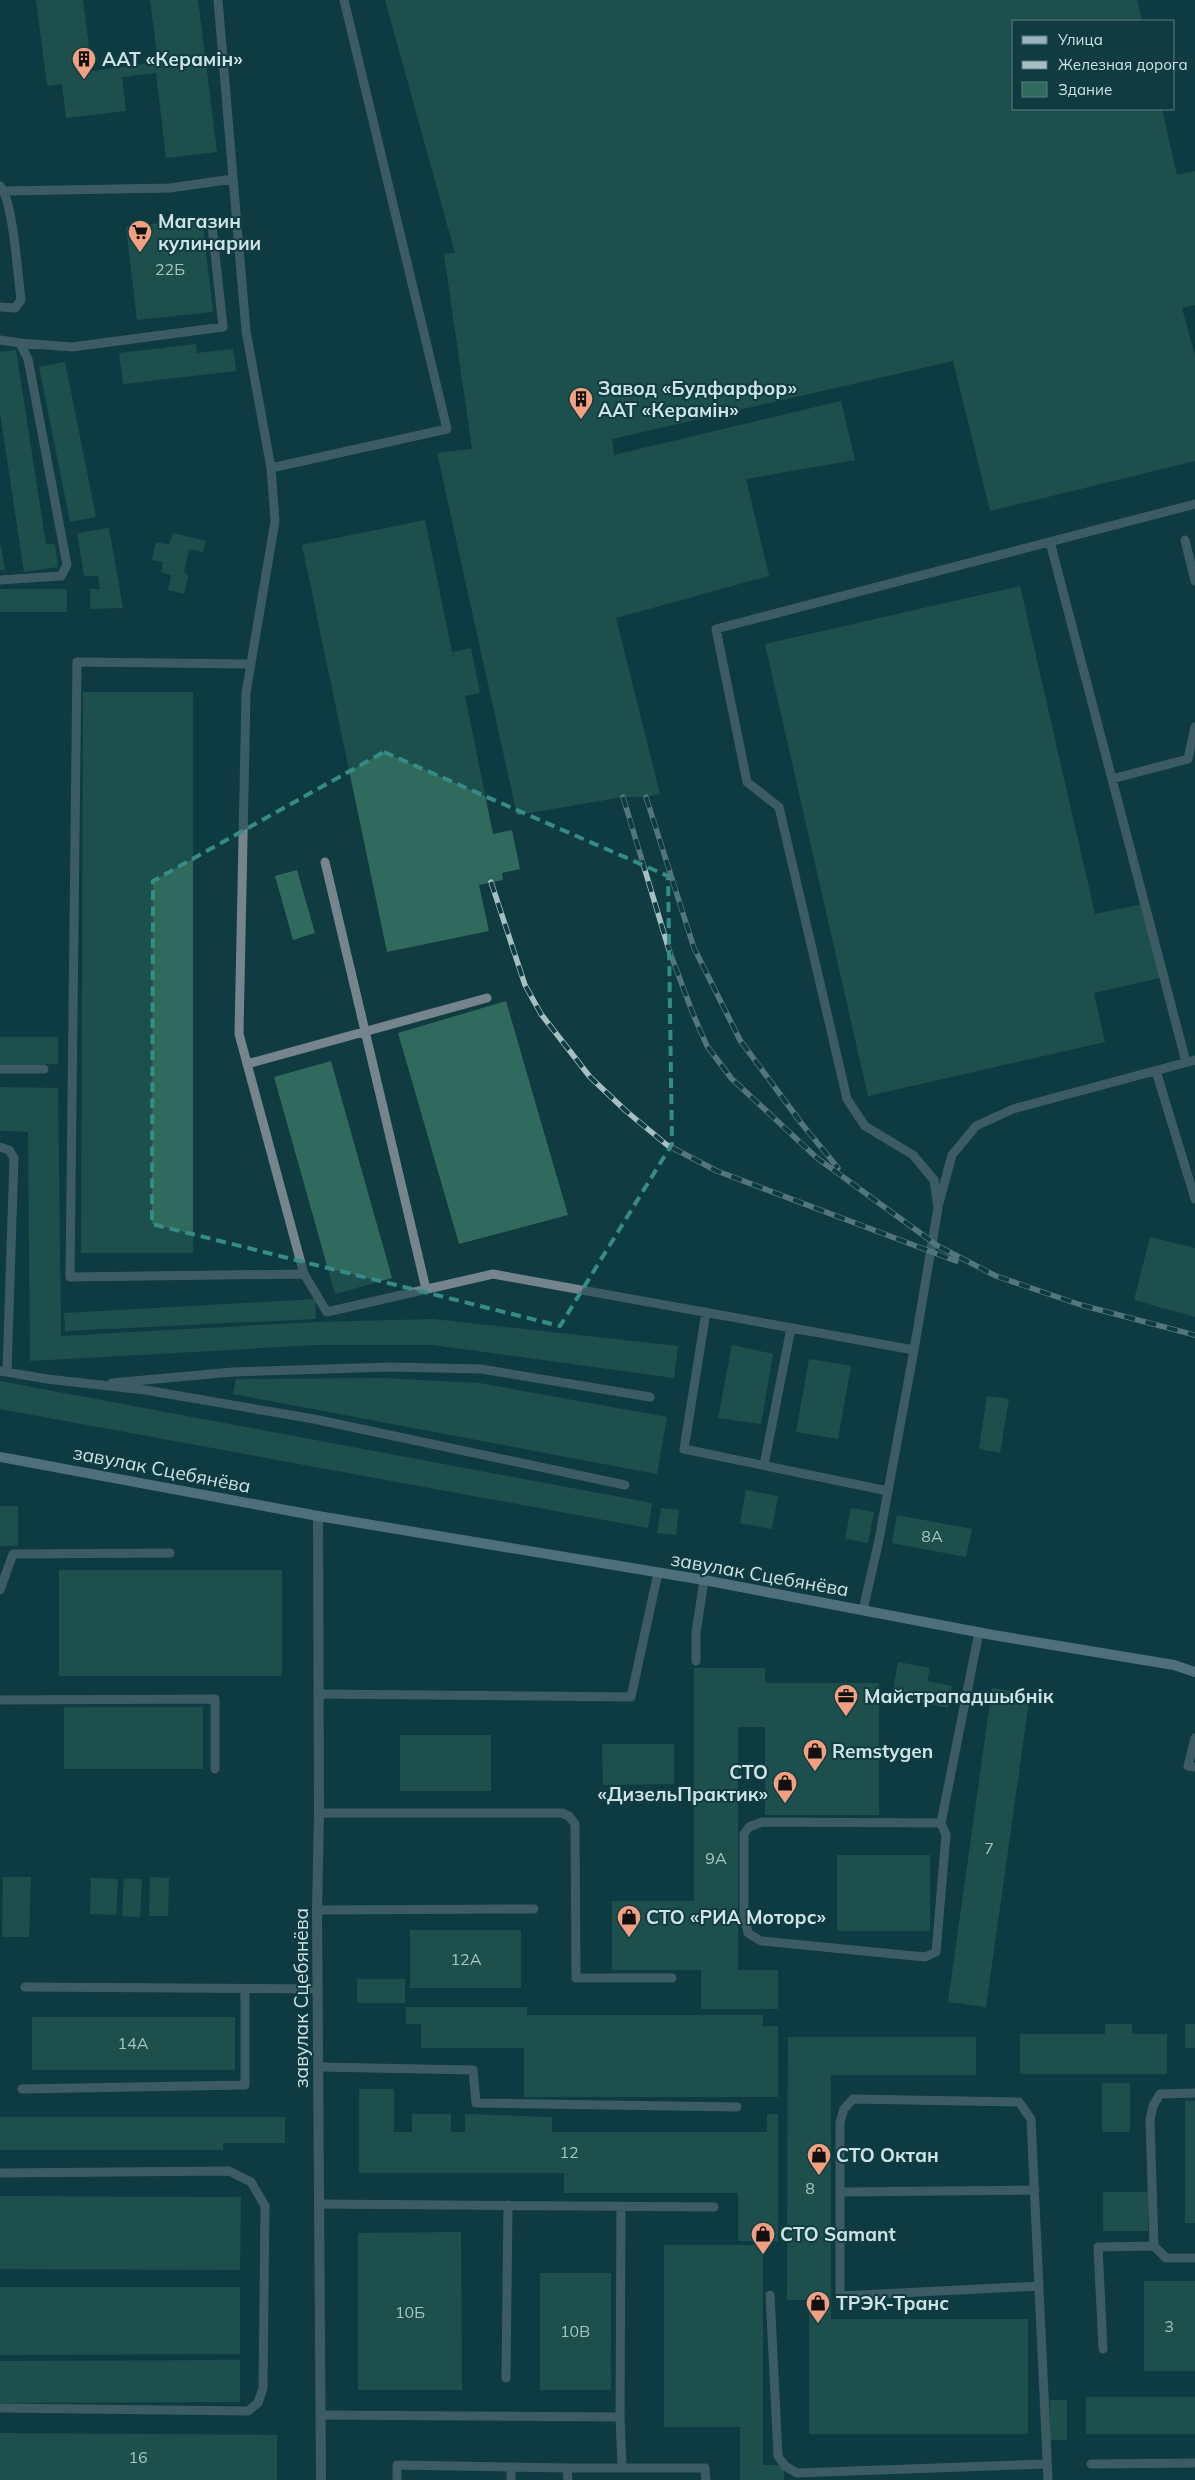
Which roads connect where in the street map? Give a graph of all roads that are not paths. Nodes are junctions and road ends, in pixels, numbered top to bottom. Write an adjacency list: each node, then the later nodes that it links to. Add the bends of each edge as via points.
1 (218, 0): 3 (lane)
2 (344, 0): 10 (lane, via 447,429)
3 (233, 179): 4 (lane, via 170,188); 10 (lane, via 246,331)
4 (2, 188): 5 (lane)
5 (4, 211): 7 (lane, via 21,300 15,308)
6 (212, 226): 9 (lane, via 223,327 72,347)
7 (0, 308)
8 (0, 340): 9 (lane)
9 (20, 343): 14 (lane, via 28,359 67,565 61,576)
10 (270, 468): 16 (lane, via 275,521)
11 (1195, 504): 13 (lane)
12 (1186, 540): 15 (lane)
13 (1050, 542): 18 (lane); 29 (lane, via 716,629 747,782 779,807 847,1099 865,1126 913,1155 934,1180)
14 (0, 580)
15 (1195, 581)
16 (251, 664): 23 (lane, via 246,693 238,1034); 30 (lane, via 76,662 70,1277)
17 (1195, 727): 18 (lane, via 1188,759)
18 (1112, 779): 22 (lane)
19 (325, 862): 21 (lane)
20 (487, 998): 21 (lane)
21 (366, 1031): 23 (lane); 31 (lane)
22 (1191, 1061): 26 (lane)
23 (247, 1064): 30 (lane)
24 (0, 1069): 25 (lane)
25 (44, 1069)
26 (1156, 1070): 28 (lane); 29 (lane, via 1013,1109 976,1126 952,1155)
27 (0, 1146): 35 (lane, via 9,1150 14,1158)
28 (1195, 1199)
29 (938, 1208): 34 (lane)
30 (304, 1274): 31 (lane, via 327,1312)
31 (426, 1288): 32 (lane, via 493,1274)
32 (706, 1312): 33 (lane); 39 (lane, via 684,1449)
33 (791, 1328): 34 (lane); 39 (lane)
34 (914, 1350): 41 (lane)
35 (3, 1372): 36 (lane)
36 (97, 1384): 37 (lane, via 233,1372 390,1366 481,1369); 40 (lane, via 314,1419)
37 (650, 1397)
38 (0, 1456): 42 (street, завулак Сцебянёва)
39 (764, 1465): 41 (lane)
40 (624, 1485)
41 (888, 1490): 47 (lane)
42 (318, 1516): 44 (street, завулак Сцебянёва); 51 (street, завулак Сцебянёва)
43 (170, 1552): 46 (lane, via 13,1554)
44 (658, 1573): 45 (street, завулак Сцебянёва); 51 (lane, via 631,1697)
45 (704, 1580): 47 (street, завулак Сцебянёва); 49 (lane, via 696,1633)
46 (0, 1590)
47 (864, 1610): 48 (street, завулак Сцебянёва)
48 (979, 1632): 50 (street, завулак Сцебянёва, via 1174,1665); 57 (lane)
49 (696, 1661)
50 (1195, 1672)
51 (318, 1694): 56 (street, завулак Сцебянёва)
52 (0, 1700): 55 (lane, via 214,1699)
53 (1195, 1738): 54 (lane, via 1188,1766)
54 (1195, 1767)
55 (215, 1769)
56 (319, 1813): 59 (street, завулак Сцебянёва); 60 (lane, via 562,1813 569,1816 575,1824 576,1978)
57 (942, 1823): 57 (lane, via 946,1835 936,1952 925,1957 761,1941 748,1933 744,1914 744,1834 750,1827 762,1822)
58 (534, 1909): 59 (lane)
59 (317, 1910): 63 (street, завулак Сцебянёва)
60 (672, 1978)
61 (25, 1987): 62 (lane)
62 (245, 1989): 63 (lane); 65 (lane, via 245,2085)
63 (318, 1989): 64 (street, завулак Сцебянёва)
64 (319, 2067): 67 (lane, via 473,2070 476,2103); 71 (street, завулак Сцебянёва)
65 (22, 2089)
66 (1195, 2093): 75 (lane, via 1160,2094 1153,2106 1150,2120)
67 (737, 2108)
68 (0, 2174): 81 (lane, via 229,2171 251,2182 265,2206 263,2388 258,2403 248,2411)
69 (1034, 2190): 70 (lane); 70 (lane, via 1031,2119 1019,2102 853,2099 844,2109 840,2122); 77 (lane)
70 (840, 2192): 77 (lane, via 840,2296)
71 (320, 2204): 72 (lane); 82 (street, завулак Сцебянёва)
72 (508, 2205): 73 (lane); 80 (lane)
73 (620, 2207): 74 (lane); 83 (lane)
74 (714, 2207)
75 (1154, 2246): 76 (lane, via 1166,2258); 79 (lane, via 1098,2247)
76 (1195, 2258)
77 (1039, 2286): 85 (lane)
78 (770, 2295): 85 (lane, via 778,2456 785,2466 797,2473)
79 (1103, 2349)
80 (506, 2378)
81 (0, 2408)
82 (322, 2415): 83 (lane); 90 (street, завулак Сцебянёва)
83 (620, 2418): 87 (lane)
84 (1195, 2463): 86 (lane)
85 (1047, 2464): 95 (lane)
86 (1091, 2464)
87 (622, 2467): 89 (lane); 94 (lane, via 705,2468)
88 (511, 2468): 89 (lane); 91 (lane, via 397,2465); 92 (lane)
89 (567, 2468): 93 (lane)
90 (321, 2480)
91 (397, 2480)
92 (511, 2480)
93 (568, 2480)
94 (706, 2480)
95 (1048, 2480)

